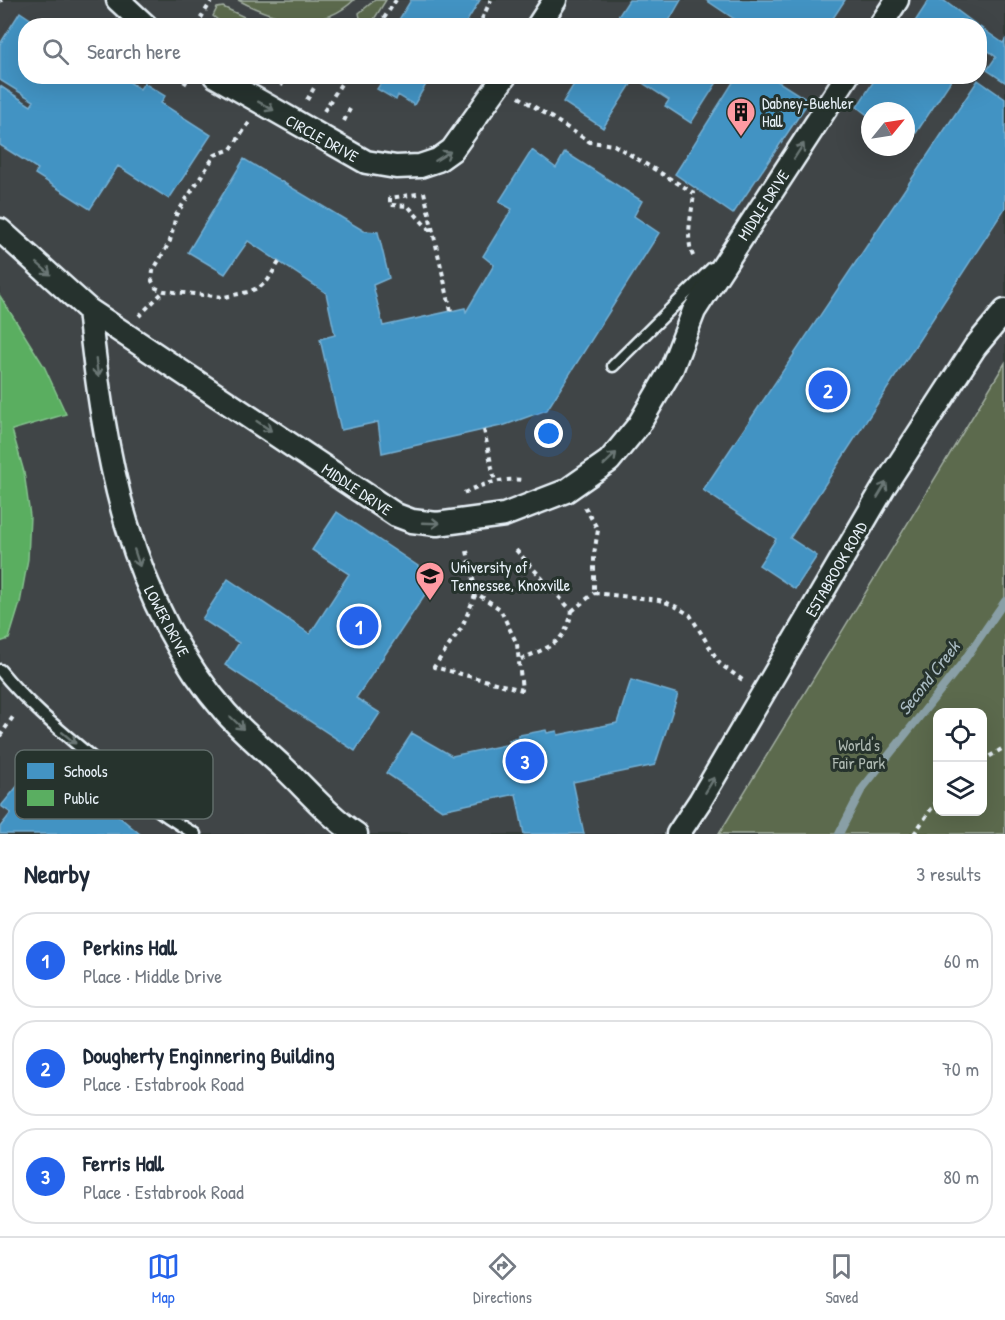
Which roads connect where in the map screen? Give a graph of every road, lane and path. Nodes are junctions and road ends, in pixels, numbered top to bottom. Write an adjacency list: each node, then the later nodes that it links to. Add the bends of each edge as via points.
1 (118, 0): 7 (street)
2 (212, 0): 8 (path)
3 (396, 0): 9 (path)
4 (491, 0): 10 (path)
5 (555, 0): 11 (street)
6 (897, 0): 12 (street)
7 (137, 18)
8 (200, 18)
9 (384, 18)
10 (482, 18)
11 (543, 18)
12 (885, 18)
13 (229, 84): 15 (street, CIRCLE DRIVE, one-way to 15, via 366,162 396,167 420,166 452,150)
14 (341, 84): 21 (path)
15 (499, 84)
16 (842, 84): 29 (street, MIDDLE DRIVE, one-way to 16)
17 (314, 88): 19 (path)
18 (518, 96): 28 (path, via 590,142 614,145 694,193)
19 (304, 106)
20 (350, 109): 23 (path)
21 (321, 115)
22 (249, 122): 31 (path, via 231,149 215,155 176,215 170,241 153,272 156,288)
23 (341, 127)
24 (424, 192): 27 (path)
25 (417, 194): 27 (path, via 390,198 390,205 408,206)
26 (0, 231): 32 (street, MIDDLE DRIVE, one-way to 32)
27 (434, 235): 33 (path)
28 (688, 236)
29 (738, 243): 35 (street, MIDDLE DRIVE, one-way to 29, via 396,515 437,524 504,515 566,491 609,461 638,426 672,368 694,311); 36 (lane)
30 (279, 262): 31 (path, via 268,280 248,292 224,297)
31 (164, 291): 35 (path)
32 (89, 310): 35 (street, MIDDLE DRIVE); 56 (street, LOWER DRIVE, one-way to 56, via 116,484 148,590 181,651 226,712)
33 (451, 311)
34 (1005, 311): 47 (street, ESTABROOK ROAD, one-way to 34, via 884,487 975,347)
35 (123, 331)
36 (613, 366)
37 (484, 430): 38 (path)
38 (495, 482)
39 (580, 499): 43 (path, via 598,530)
40 (516, 550): 44 (path)
41 (467, 551): 42 (path)
42 (476, 592): 45 (path, via 500,609 517,644); 45 (path, via 462,627 434,667 522,690)
43 (594, 593): 44 (path); 47 (path, via 659,600 690,615 720,664)
44 (572, 610): 45 (path, via 569,625 558,643)
45 (519, 660)
46 (0, 670): 48 (lane)
47 (764, 694): 57 (street, ESTABROOK ROAD, one-way to 47)
48 (24, 700): 49 (path); 51 (lane, one-way to 51)
49 (0, 736)
50 (1005, 747): 52 (path)
51 (84, 750)
52 (987, 758)
53 (933, 806): 58 (path)
54 (169, 819): 55 (lane, one-way to 55)
55 (195, 834)
56 (356, 834)
57 (678, 834)
58 (914, 834)

